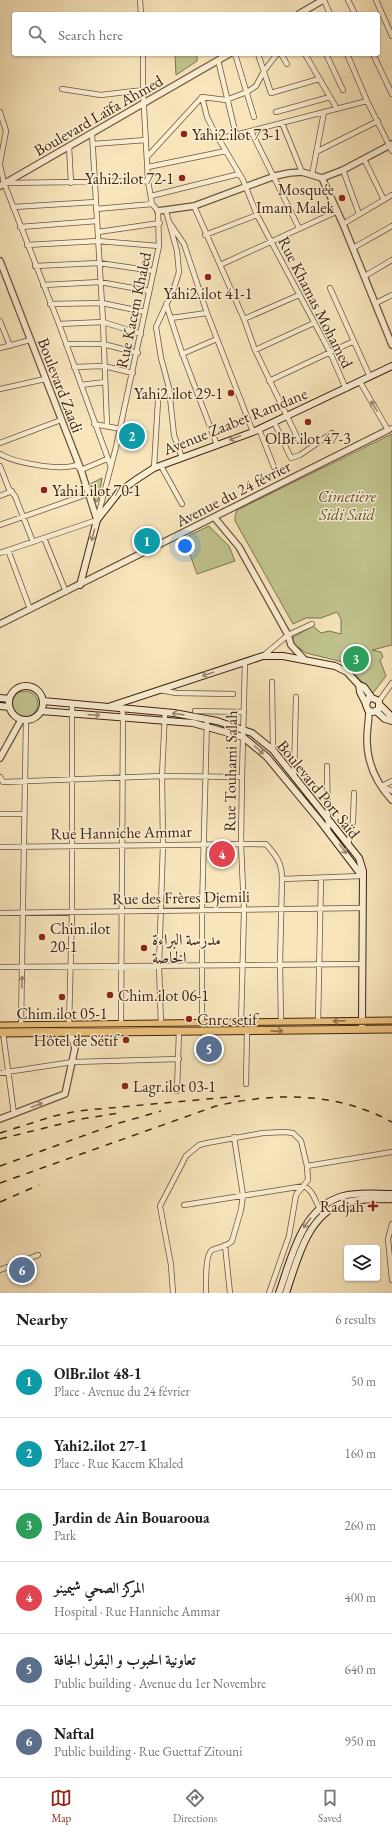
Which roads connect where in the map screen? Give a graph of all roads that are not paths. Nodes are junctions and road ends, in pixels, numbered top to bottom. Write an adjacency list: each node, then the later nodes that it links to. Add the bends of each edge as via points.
1 (140, 0): 5 (street)
2 (324, 0): 6 (street); 7 (street)
3 (348, 0): 8 (street)
4 (376, 0): 9 (street)
5 (141, 12)
6 (305, 12)
7 (329, 12)
8 (354, 12)
9 (392, 36)
10 (143, 56): 25 (street)
11 (225, 56): 20 (street, Boulevard Laïfa Ahmed)
12 (236, 56): 27 (street)
13 (259, 56): 22 (street)
14 (276, 56): 22 (street)
15 (283, 56): 21 (street)
16 (305, 56): 23 (street)
17 (327, 56): 26 (street)
18 (348, 56): 32 (street)
19 (374, 56): 28 (street)
20 (218, 60): 31 (street); 33 (street, Boulevard Laïfa Ahmed)
21 (287, 64)
22 (264, 71): 23 (street, via 271,93); 27 (street, via 256,86)
23 (319, 80): 30 (street)
24 (62, 89): 25 (street, via 101,95)
25 (143, 90): 33 (street)
26 (343, 90)
27 (247, 92): 31 (street); 38 (street)
28 (392, 94)
29 (202, 97): 31 (street); 44 (street, Rue Khamas Mohamed, via 207,117); 51 (street)
30 (330, 97): 34 (street); 36 (street)
31 (226, 100): 43 (street)
32 (368, 101): 34 (street); 39 (street)
33 (143, 103): 42 (street, Boulevard Laïfa Ahmed); 45 (street)
34 (337, 109): 37 (street)
35 (0, 112): 53 (street, via 6,131)
36 (276, 112)
37 (324, 112): 40 (street); 50 (street)
38 (254, 117)
39 (378, 121): 48 (street); 50 (street)
40 (282, 123): 41 (street); 56 (street)
41 (251, 131): 43 (street); 59 (street)
42 (92, 133): 46 (street); 47 (street, Boulevard Laïfa Ahmed)
43 (236, 135): 44 (street)
44 (219, 139): 49 (street, Rue Khamas Mohamed)
45 (146, 140): 46 (street); 51 (street)
46 (93, 144): 62 (street)
47 (69, 146): 63 (street); 64 (street, Boulevard Laïfa Ahmed)
48 (391, 147): 52 (street)
49 (226, 151): 54 (street); 57 (street, Rue Khamas Mohamed)
50 (316, 152): 58 (street)
51 (148, 157): 54 (street)
52 (364, 159): 55 (street); 68 (street)
53 (0, 164): 64 (street)
54 (148, 167): 61 (street)
55 (342, 170): 60 (street); 77 (street)
56 (302, 172): 58 (street); 59 (street)
57 (239, 174): 65 (street, Rue Khamas Mohamed); 67 (street)
58 (312, 175): 60 (street)
59 (275, 176): 65 (street); 85 (street)
60 (322, 178): 76 (street)
61 (148, 181): 62 (street); 67 (street)
62 (95, 182): 63 (street); 69 (street)
63 (71, 183): 64 (street)
64 (2, 185): 72 (street)
65 (245, 186): 71 (street); 78 (street, Rue Khamas Mohamed)
66 (392, 195): 68 (street)
67 (151, 196): 70 (street)
68 (384, 200): 77 (street)
69 (96, 202): 72 (street); 73 (street)
70 (152, 204): 73 (street); 74 (street)
71 (194, 206): 75 (street); 87 (street)
72 (13, 207): 84 (street)
73 (96, 209): 79 (street)
74 (158, 211): 75 (street); 81 (street, Rue Kacem Khaled)
75 (166, 211): 80 (street)
76 (338, 211): 82 (street); 85 (street)
77 (359, 214): 82 (street)
78 (257, 215): 87 (street); 88 (street, Rue Khamas Mohamed)
79 (97, 221): 84 (street); 86 (street)
80 (169, 222): 109 (street, via 178,251 178,272); 111 (street, via 184,244)
81 (160, 223): 86 (street); 91 (street, Rue Kacem Khaled)
82 (343, 224): 92 (street)
83 (392, 226): 92 (street)
84 (20, 227): 90 (street)
85 (300, 228): 88 (street)
86 (98, 232): 89 (street)
87 (205, 235): 96 (street)
88 (271, 241): 96 (street); 104 (street, Rue Khamas Mohamed)
89 (98, 242): 90 (street); 91 (street); 95 (street)
90 (27, 245): 97 (street)
91 (159, 246): 98 (street, Rue Kacem Khaled)
92 (353, 248): 99 (street)
93 (392, 260): 99 (street)
94 (0, 261): 120 (street, Boulevard Zaadi)
95 (99, 262): 97 (street); 98 (street); 100 (street)
96 (220, 265): 113 (street)
97 (35, 266): 101 (street)
98 (154, 271): 103 (street, Rue Kacem Khaled)
99 (365, 276): 107 (street)
100 (100, 282): 101 (street); 103 (street); 106 (street)
101 (43, 285): 108 (street)
102 (330, 288): 121 (street)
103 (149, 291): 110 (street, Rue Kacem Khaled)
104 (299, 295): 113 (street); 116 (street, Rue Khamas Mohamed)
105 (392, 295): 107 (street)
106 (102, 303): 108 (street); 110 (street); 115 (street)
107 (376, 303): 124 (street)
108 (50, 304): 117 (street)
109 (166, 304): 112 (street); 157 (street, via 156,327 169,388 174,435)
110 (145, 312): 118 (street, Rue Kacem Khaled)
111 (207, 314): 112 (street); 119 (street)
112 (171, 318): 130 (street)
113 (244, 319): 127 (street)
114 (0, 321): 125 (street)
115 (103, 322): 117 (street); 118 (street); 123 (street)
116 (314, 323): 127 (street); 128 (street, Rue Khamas Mohamed)
117 (59, 324): 122 (street)
118 (141, 334): 129 (street, Rue Kacem Khaled)
119 (218, 339): 130 (street); 151 (street)
120 (30, 340): 125 (street); 136 (street, Boulevard Zaadi)
121 (354, 341): 128 (street); 135 (street)
122 (66, 344): 123 (street); 133 (street)
123 (103, 344): 129 (street); 131 (street)
124 (392, 345)
125 (10, 346): 126 (street)
126 (0, 348)
127 (255, 350): 137 (street)
128 (330, 352): 137 (street); 142 (street, Rue Khamas Mohamed)
129 (138, 353): 134 (street, Rue Kacem Khaled)
130 (182, 354): 155 (street)
131 (104, 366): 133 (street); 134 (street); 138 (street)
132 (392, 366): 135 (main road, Avenue Zaabet Ramdane)
133 (74, 367): 140 (street)
134 (133, 373): 149 (street, Rue Kacem Khaled)
135 (370, 377): 139 (main road, Avenue Zaabet Ramdane)
136 (44, 379): 141 (street); 145 (street, Boulevard Zaadi)
137 (270, 380): 144 (street)
138 (105, 382): 140 (street); 148 (street)
139 (360, 382): 142 (main road, Avenue Zaabet Ramdane); 150 (street, one-way to 139)
140 (81, 385): 147 (street)
141 (0, 389)
142 (346, 389): 144 (main road, Avenue Zaabet Ramdane)
143 (158, 401): 163 (street)
144 (286, 417): 146 (main road, Avenue Zaabet Ramdane); 153 (street)
145 (61, 420): 154 (street); 164 (street, Boulevard Zaadi)
146 (274, 422): 151 (main road, Avenue Zaabet Ramdane); 152 (street, via 292,458)
147 (94, 424): 148 (street); 158 (street)
148 (107, 425): 149 (street)
149 (120, 429): 161 (street, Rue Kacem Khaled)
150 (390, 429): 170 (street, Avenue du 24 février)
151 (256, 430): 155 (main road, Avenue Zaabet Ramdane, one-way to 155); 162 (street)
152 (332, 433)
153 (298, 439)
154 (0, 443)
155 (217, 445): 157 (main road, Avenue Zaabet Ramdane)
156 (0, 454): 164 (street, via 38,465 60,468 76,465)
157 (182, 458): 160 (main road, Avenue Zaabet Ramdane)
158 (107, 459): 161 (street); 164 (street)
159 (0, 466): 165 (street)
160 (161, 466): 163 (main road, Avenue Zaabet Ramdane); 168 (street)
161 (111, 467): 171 (street, Rue Kacem Khaled)
162 (274, 467)
163 (154, 468): 171 (main road, Avenue Zaabet Ramdane, via 119,492)
164 (81, 470): 166 (street, Boulevard Zaadi)
165 (12, 491): 167 (street); 169 (street)
166 (88, 494): 169 (street); 171 (street, Boulevard Zaadi)
167 (0, 496)
168 (182, 504)
169 (23, 517): 172 (street); 174 (street)
170 (214, 517): 177 (street, Avenue du 24 février); 182 (street, via 239,546)
171 (97, 520): 173 (street); 177 (main road, Avenue Zaabet Ramdane, one-way to 177)
172 (0, 525)
173 (44, 538): 174 (street); 178 (street)
174 (33, 542): 175 (street)
175 (8, 550): 176 (street); 179 (street)
176 (0, 553)
177 (80, 585): 178 (street, Avenue du 24 février)
178 (66, 592): 179 (street, Avenue du 24 février)
179 (30, 609): 180 (street, Avenue du 24 février)
180 (0, 624)
181 (312, 624): 182 (street)
182 (288, 635): 183 (street); 184 (street, via 291,645)
183 (263, 656): 184 (main road); 185 (main road)
184 (304, 659): 188 (main road, via 341,668)
185 (245, 662): 189 (main road, one-way to 189); 207 (street, Rue Touhami Salah)
186 (272, 682): 218 (street)
187 (392, 683): 196 (street)
188 (359, 685): 193 (main road, via 364,686); 198 (main road)
189 (160, 690): 190 (street, via 176,693); 201 (main road)
190 (234, 694)
191 (296, 697): 225 (street)
192 (0, 698): 194 (main road)
193 (372, 698): 196 (main road); 198 (main road, via 368,699)
194 (9, 699): 195 (main road, via 13,691 26,686 34,688); 200 (main road)
195 (43, 701): 197 (main road, Boulevard Port Saïd); 203 (main road)
196 (380, 703): 205 (main road); 210 (main road)
197 (72, 704): 201 (main road, Boulevard Port Saïd); 208 (street)
198 (366, 704): 205 (main road)
199 (0, 706): 200 (main road)
200 (9, 707): 212 (main road, via 13,715)
201 (108, 707): 202 (main road, Boulevard Port Saïd)
202 (122, 708): 206 (main road, Boulevard Port Saïd); 209 (street)
203 (41, 711): 208 (main road); 212 (main road, via 35,718)
204 (195, 711): 207 (street)
205 (373, 711): 214 (main road); 230 (street, via 368,754 372,769)
206 (165, 712): 211 (main road, Boulevard Port Saïd, one-way to 206); 213 (street)
207 (244, 712): 216 (street, Rue Touhami Salah)
208 (73, 713): 209 (main road, one-way to 209); 228 (street)
209 (123, 717): 213 (main road); 226 (street)
210 (392, 717)
211 (207, 719): 215 (street); 216 (main road, Boulevard Port Saïd)
212 (23, 720): 219 (street); 227 (street)
213 (165, 720): 215 (main road); 222 (street)
214 (392, 721)
215 (206, 727): 217 (main road); 221 (street)
216 (243, 729): 217 (street, Rue Touhami Salah); 218 (main road, Boulevard Port Saïd)
217 (243, 737): 224 (street, Rue Touhami Salah); 237 (main road, one-way to 237, via 267,757)
218 (273, 750): 225 (main road, Boulevard Port Saïd)
219 (0, 758)
220 (327, 766): 236 (street)
221 (206, 775): 222 (street); 224 (street); 239 (street)
222 (162, 776): 226 (street); 238 (street)
223 (0, 777): 227 (street, via 3,782)
224 (242, 777): 240 (street, Rue Touhami Salah)
225 (294, 777): 236 (main road, Boulevard Port Saïd)
226 (123, 778): 228 (street); 242 (street)
227 (24, 780): 228 (street); 235 (street)
228 (72, 780): 241 (street)
229 (392, 781): 230 (street)
230 (382, 786): 231 (street); 233 (street)
231 (392, 791)
232 (354, 794): 243 (street, via 353,821)
233 (392, 800)
234 (0, 814): 235 (street)
235 (24, 814): 245 (street)
236 (327, 818): 237 (street); 243 (main road, Boulevard Port Saïd)
237 (328, 830): 246 (main road, one-way to 246)
238 (163, 844): 239 (street, Rue Hanniche Ammar); 242 (street, Rue Hanniche Ammar); 255 (street)
239 (204, 844): 240 (street, Rue Hanniche Ammar); 252 (street)
240 (241, 844): 248 (street, Rue Hanniche Ammar, via 266,844 278,859 282,868); 253 (street, Rue Touhami Salah)
241 (71, 845): 242 (street, Rue Hanniche Ammar); 245 (street, Rue Hanniche Ammar); 257 (street)
242 (123, 845): 254 (street)
243 (348, 845): 246 (main road, Boulevard Port Saïd, via 359,858)
244 (0, 847): 245 (street, Rue Hanniche Ammar)
245 (24, 847): 256 (street)
246 (362, 876): 247 (street); 250 (main road, Boulevard Port Saïd)
247 (321, 878): 248 (street); 249 (street)
248 (282, 879): 251 (street)
249 (320, 908): 250 (street, Rue des Frères Djemili); 251 (street, Rue des Frères Djemili); 260 (street)
250 (362, 908): 261 (main road, Boulevard Port Saïd)
251 (280, 909): 253 (street, Rue des Frères Djemili); 259 (street)
252 (202, 910): 253 (street, Rue des Frères Djemili); 255 (street, Rue des Frères Djemili); 263 (street)
253 (244, 910): 264 (street, Rue Touhami Salah)
254 (123, 911): 255 (street, Rue des Frères Djemili); 257 (street, Rue des Frères Djemili); 266 (street)
255 (161, 911): 262 (street)
256 (23, 912): 257 (street, Rue des Frères Djemili); 258 (street, Rue des Frères Djemili); 267 (street)
257 (72, 912): 265 (street)
258 (0, 913)
259 (280, 964): 260 (street); 264 (street); 272 (street)
260 (320, 964): 261 (street); 271 (street)
261 (362, 964): 269 (main road, Boulevard Port Saïd)
262 (159, 965): 263 (street); 266 (street); 273 (street)
263 (202, 965): 264 (street); 274 (street)
264 (243, 965): 275 (street, Rue Touhami Salah)
265 (71, 966): 266 (street); 267 (street); 278 (street)
266 (121, 966): 276 (street)
267 (22, 967): 268 (street); 277 (street, one-way to 267)
268 (0, 968)
269 (362, 1021): 270 (main road); 271 (main road, one-way to 271); 279 (main road, Boulevard Port Saïd)
270 (392, 1021)
271 (318, 1022): 272 (main road)
272 (281, 1023): 275 (main road)
273 (161, 1024): 274 (main road); 276 (main road)
274 (202, 1024): 275 (main road)
275 (241, 1024)
276 (121, 1025): 278 (main road)
277 (21, 1026): 278 (main road); 281 (main road)
278 (70, 1029): 281 (main road); 282 (main road); 285 (street, via 75,1048)
279 (362, 1029): 280 (main road); 283 (main road, one-way to 279)
280 (392, 1029)
281 (1, 1031): 286 (street)
282 (179, 1031): 283 (main road); 284 (street)
283 (247, 1031): 288 (street)
284 (179, 1059): 285 (street); 289 (street)
285 (73, 1062): 286 (street); 290 (street, one-way to 285, via 65,1094)
286 (8, 1072): 287 (street); 290 (street)
287 (0, 1073)
288 (246, 1084)
289 (177, 1091)
290 (14, 1114): 291 (street)
291 (0, 1119)
292 (234, 1137): 294 (street, via 263,1133 293,1133 301,1140); 297 (street); 307 (street, via 202,1144 186,1156 160,1206 171,1265)
293 (392, 1152): 294 (street)
294 (307, 1166): 295 (street, via 307,1183)
295 (304, 1186): 297 (street); 300 (street, via 311,1189); 310 (street, via 296,1195 289,1236)
296 (392, 1194): 300 (main road, via 343,1196)
297 (243, 1195): 299 (street); 303 (street, via 233,1238)
298 (392, 1199): 301 (main road, via 344,1203)
299 (184, 1205)
300 (319, 1209): 301 (street); 311 (main road, one-way to 311, via 301,1233)
301 (324, 1214): 312 (main road, via 312,1229 301,1251)
302 (392, 1224): 306 (street, via 388,1240)
303 (226, 1245): 308 (street, via 211,1250 208,1256); 309 (street)
304 (38, 1255): 305 (street)
305 (0, 1270)
306 (392, 1280)
307 (173, 1293)
308 (206, 1293)
309 (230, 1293)
310 (269, 1293)
311 (279, 1293)
312 (286, 1293)

